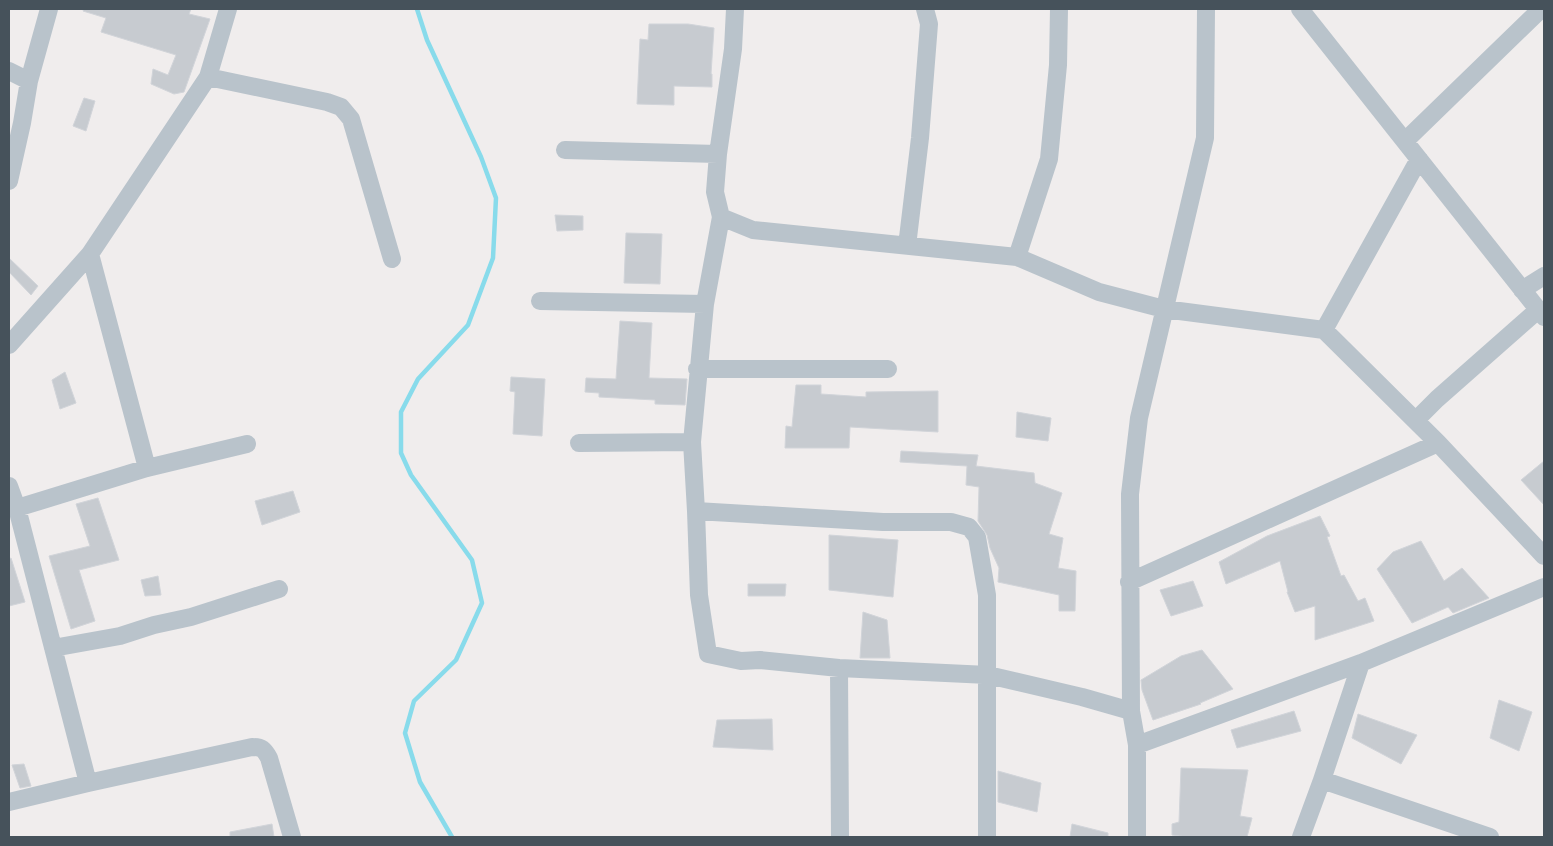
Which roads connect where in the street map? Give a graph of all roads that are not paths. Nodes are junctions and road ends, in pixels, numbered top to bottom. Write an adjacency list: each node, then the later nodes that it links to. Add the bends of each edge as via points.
1 (49, 9): 11 (street)
2 (228, 9): 10 (street)
3 (735, 9): 14 (street, via 733,50)
4 (925, 9): 18 (street, via 929,24)
5 (1059, 9): 20 (street, via 1050,159)
6 (1206, 9): 26 (street, via 1205,138)
7 (1300, 9): 12 (street)
8 (1541, 9): 12 (street)
9 (9, 71): 11 (street)
10 (208, 77): 19 (street); 21 (street, via 341,107 351,119)
11 (29, 81): 16 (street)
12 (1405, 141): 15 (street)
13 (565, 150): 14 (street)
14 (718, 154): 17 (street, via 715,192)
15 (1419, 159): 23 (street); 28 (street)
16 (9, 181)
17 (721, 217): 18 (street, via 753,230); 25 (street)
18 (907, 246): 20 (street)
19 (90, 254): 29 (street); 37 (street)
20 (1017, 257): 26 (street, via 1099,292)
21 (392, 258)
22 (1544, 276): 23 (street)
23 (1522, 290): 27 (street)
24 (540, 301): 25 (street)
25 (705, 304): 30 (street)
26 (1164, 309): 28 (street); 42 (street, via 1139,418 1130,494)
27 (1541, 313): 32 (street, via 1436,399)
28 (1324, 330): 32 (street)
29 (9, 345)
30 (698, 369): 31 (street); 33 (street)
31 (888, 369)
32 (1416, 420): 35 (street)
33 (692, 442): 34 (street); 40 (street)
34 (579, 443)
35 (1438, 443): 41 (street); 42 (street)
36 (247, 444): 37 (street)
37 (147, 468): 39 (street)
38 (9, 486): 39 (street)
39 (17, 508): 45 (street)
40 (696, 511): 47 (street, via 699,595 708,654 741,661); 48 (street, via 883,522 952,522 969,527 977,537 987,595)
41 (1544, 556)
42 (1129, 582): 49 (street)
43 (1544, 587): 46 (street)
44 (279, 589): 45 (street, via 120,636)
45 (53, 648): 52 (street)
46 (1361, 662): 50 (street); 51 (street)
47 (839, 668): 48 (street); 55 (street)
48 (988, 675): 49 (street); 56 (street)
49 (1131, 711): 50 (street)
50 (1137, 745): 57 (street)
51 (1322, 780): 58 (street); 59 (street)
52 (88, 783): 53 (street); 54 (street, via 261,747 268,758)
53 (9, 802)
54 (292, 837)
55 (840, 837)
56 (987, 837)
57 (1137, 837)
58 (1300, 837)
59 (1490, 837)

